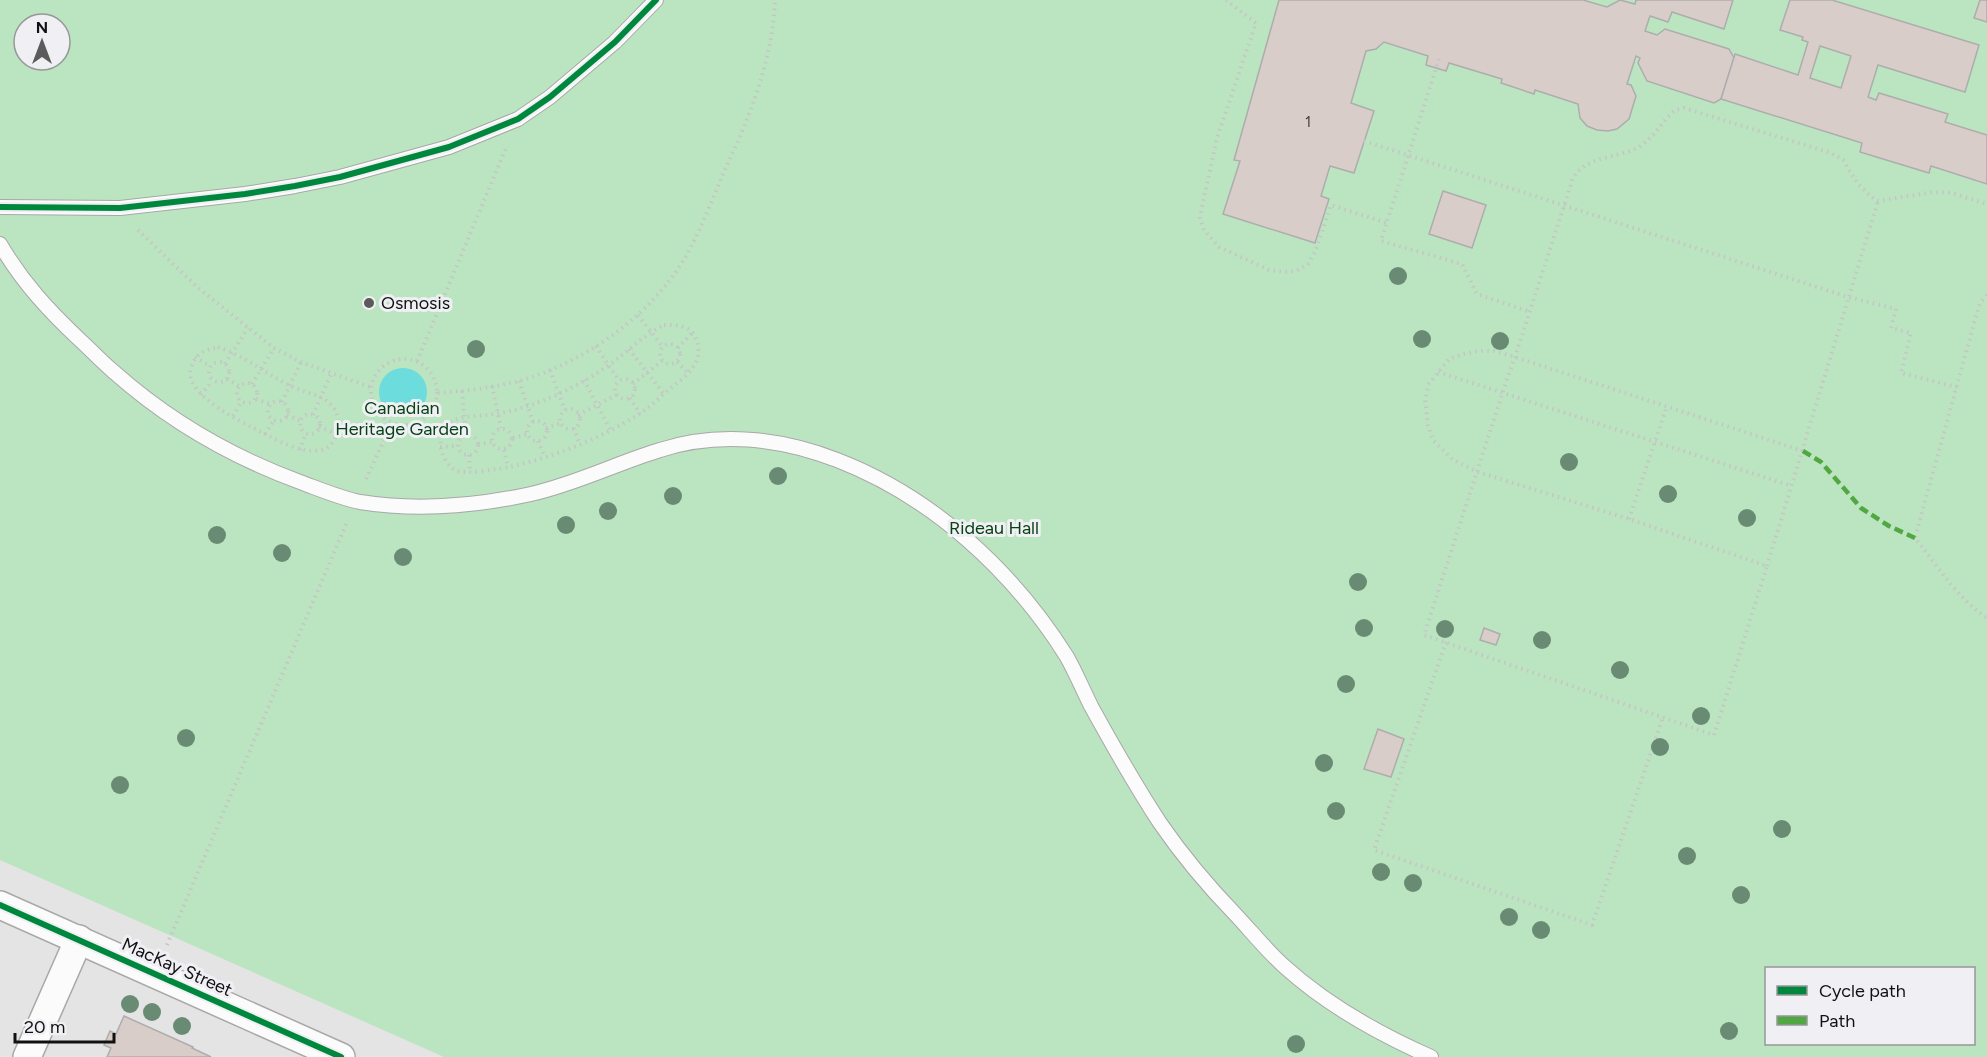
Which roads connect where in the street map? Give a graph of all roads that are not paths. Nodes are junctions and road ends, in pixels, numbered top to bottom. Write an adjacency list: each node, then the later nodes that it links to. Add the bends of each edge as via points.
1 (656, 0): 2 (lane, via 584,71 518,119 449,147 340,177 246,194 120,208)
2 (0, 207)
3 (0, 244): 8 (lane, via 45,307 114,373 151,402 262,468 355,501 438,506 512,497 582,479 663,449 732,438 804,449 883,481 967,539 1034,609 1068,660 1119,756 1164,829 1209,887 1283,965 1359,1020)
4 (0, 905): 5 (street, MacKay Street)
5 (79, 939): 6 (street); 7 (street, MacKay Street)
6 (27, 1057)
7 (341, 1057)
8 (1431, 1057)

